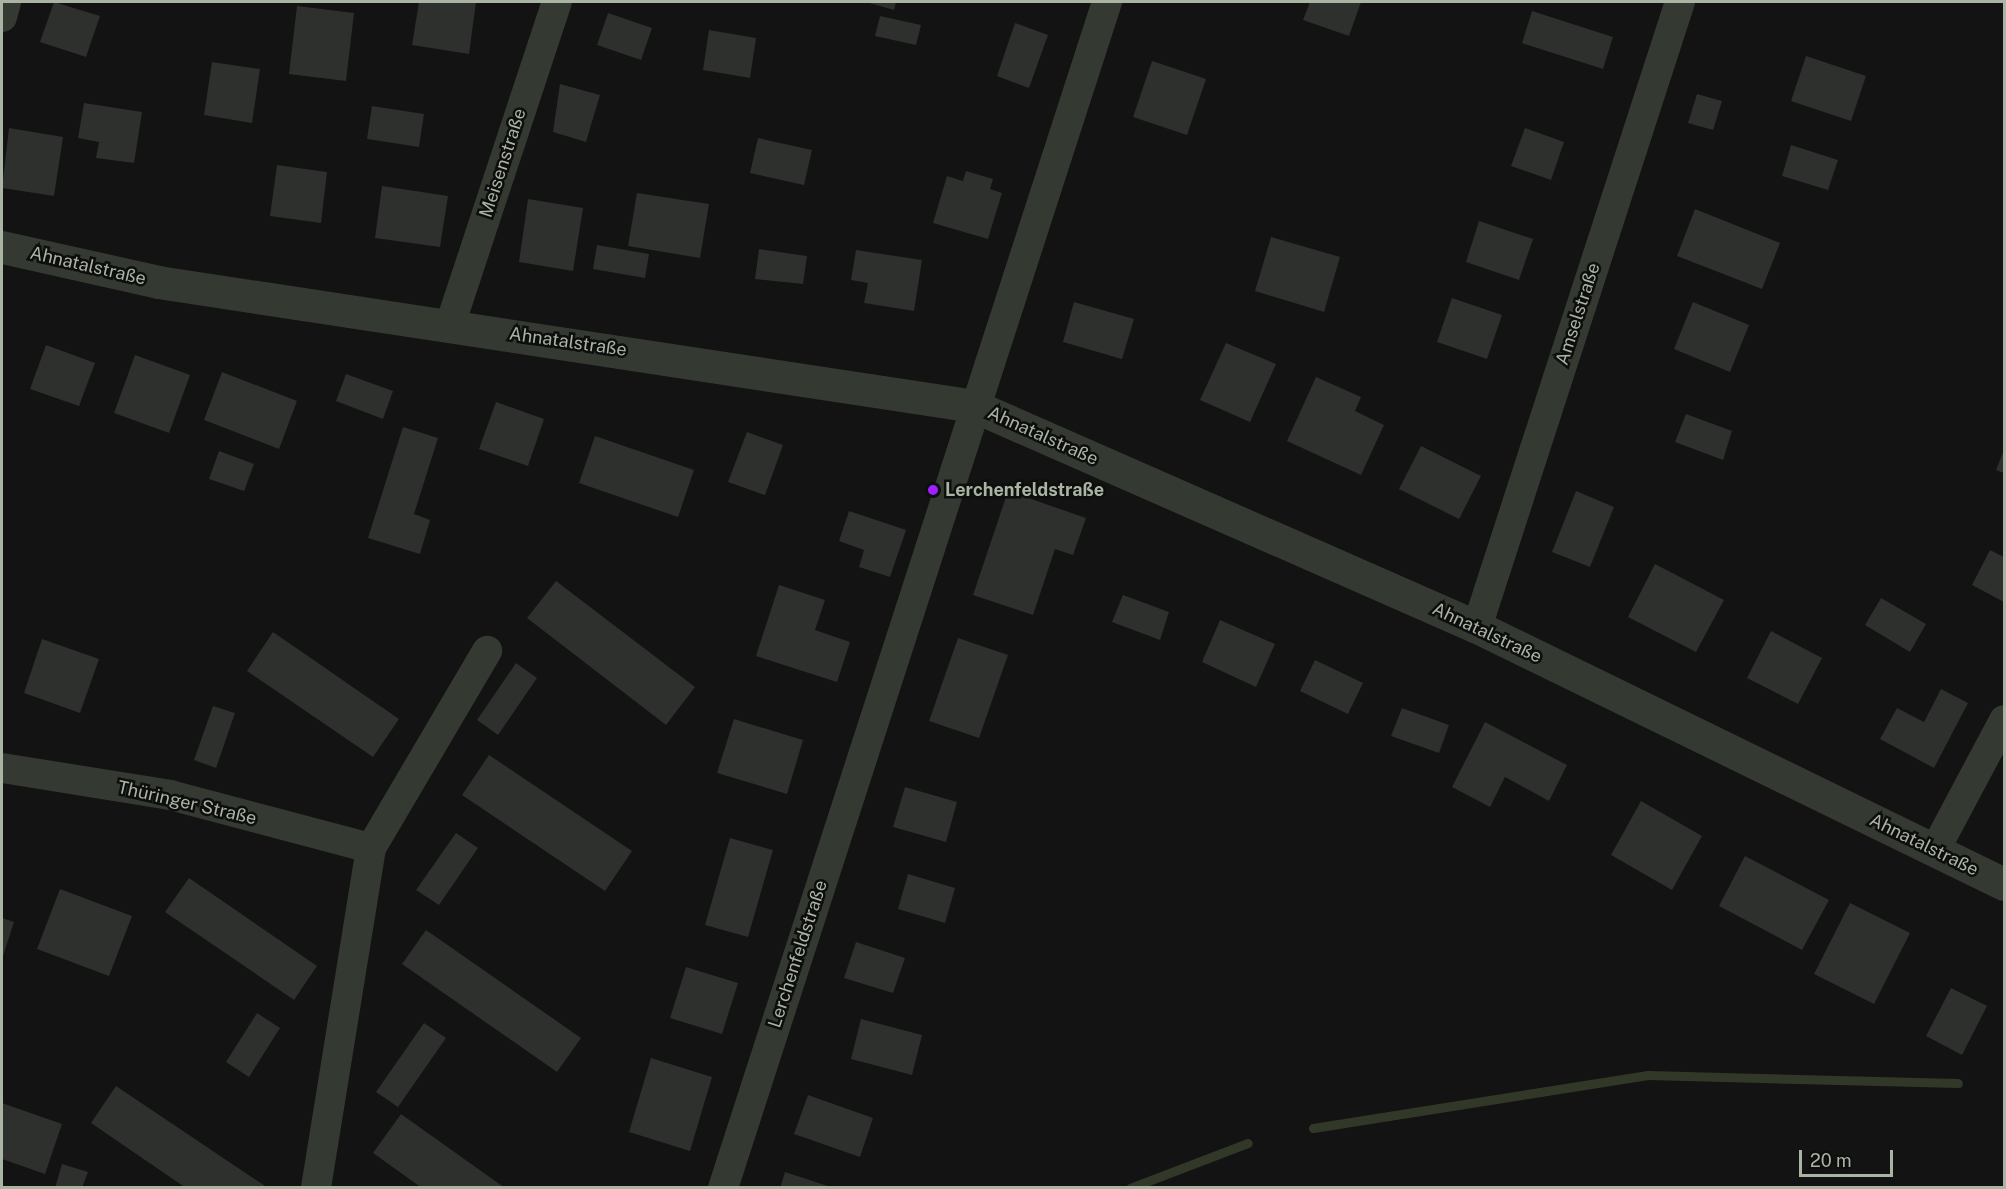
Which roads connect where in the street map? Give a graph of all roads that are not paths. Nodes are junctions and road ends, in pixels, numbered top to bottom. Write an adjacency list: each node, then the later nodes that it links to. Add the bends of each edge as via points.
1 (6, 2): 5 (street)
2 (557, 2): 7 (street, Meisenstraße)
3 (1107, 2): 8 (street, Lerchenfeldstraße)
4 (1680, 2): 9 (street, Amselstraße)
5 (2, 17)
6 (2, 247): 7 (street, Ahnatalstraße, via 158,282)
7 (450, 326): 8 (street, Ahnatalstraße)
8 (974, 406): 9 (street, Ahnatalstraße); 17 (street, Lerchenfeldstraße)
9 (1477, 627): 14 (street, Ahnatalstraße)
10 (487, 651): 13 (street)
11 (2004, 720): 14 (street)
12 (2, 768): 13 (street, Thüringer Straße, via 171,795)
13 (371, 848): 16 (street)
14 (1935, 850): 15 (street, Ahnatalstraße)
15 (2004, 884)
16 (316, 1188)
17 (723, 1188)

